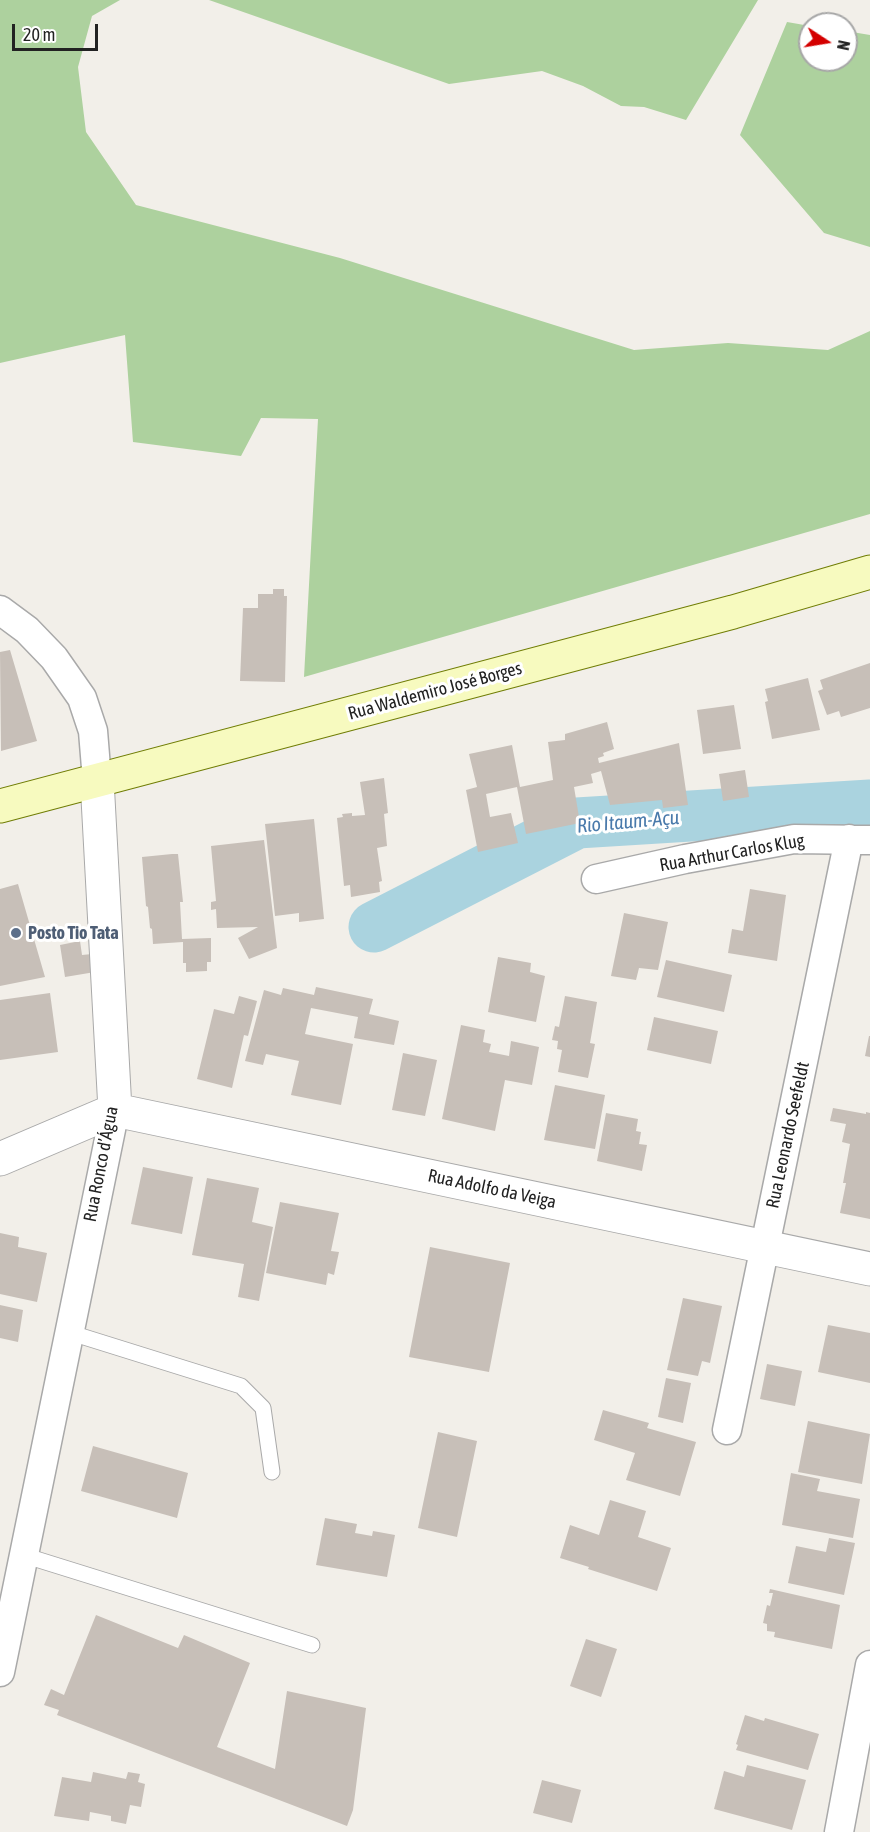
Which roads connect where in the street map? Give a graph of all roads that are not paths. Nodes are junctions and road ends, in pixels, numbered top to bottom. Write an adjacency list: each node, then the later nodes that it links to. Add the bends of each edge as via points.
1 (870, 572): 3 (main road, Rua Waldemiro José Borges, via 733,612)
2 (0, 610): 3 (street, Rua Ronco d’Água, via 54,658 82,698 93,731)
3 (97, 780): 4 (main road, Rua Waldemiro José Borges); 7 (street, Rua Ronco d’Água)
4 (0, 806)
5 (859, 840): 6 (street, Rua Arthur Carlos Klug, via 794,839); 9 (street, Rua Leonardo Seefeldt)
6 (596, 879)
7 (114, 1110): 8 (street); 9 (street, Rua Adolfo da Veiga); 11 (street, Rua Ronco d’Água)
8 (0, 1159)
9 (764, 1246): 10 (street, Rua Adolfo da Veiga); 12 (street, Rua Leonardo Seefeldt)
10 (870, 1269)
11 (68, 1332): 13 (lane, via 241,1386 263,1408); 14 (street, Rua Ronco d’Água)
12 (727, 1430)
13 (272, 1472)
14 (23, 1555): 15 (lane); 17 (street, Rua Ronco d’Água)
15 (312, 1645)
16 (870, 1665): 18 (street)
17 (0, 1672)
18 (839, 1832)

